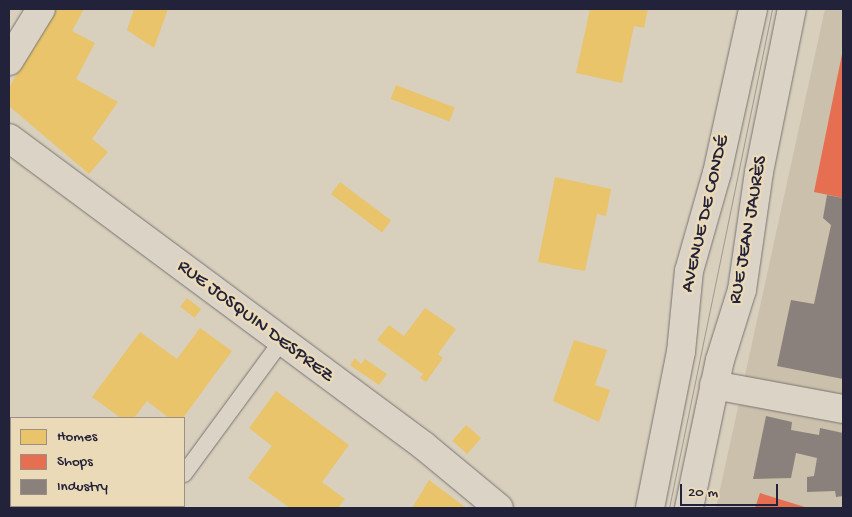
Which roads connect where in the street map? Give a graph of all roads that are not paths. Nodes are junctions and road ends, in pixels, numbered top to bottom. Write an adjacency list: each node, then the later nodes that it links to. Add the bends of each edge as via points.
1 (41, 9): 4 (main road)
2 (753, 9): 11 (main road, AVENUE DE CONDÉ, via 717,174 689,271 681,352)
3 (792, 9): 7 (main road, RUE JEAN JAURÈS, via 759,172 742,290)
4 (9, 61)
5 (9, 138): 6 (main road, RUE JOSQUIN DESPREZ)
6 (281, 342): 9 (lane); 10 (main road, RUE JOSQUIN DESPREZ, via 424,446)
7 (714, 385): 8 (main road); 12 (main road, RUE JEAN JAURÈS)
8 (843, 409)
9 (185, 473)
10 (499, 508)
11 (650, 508)
12 (689, 508)

